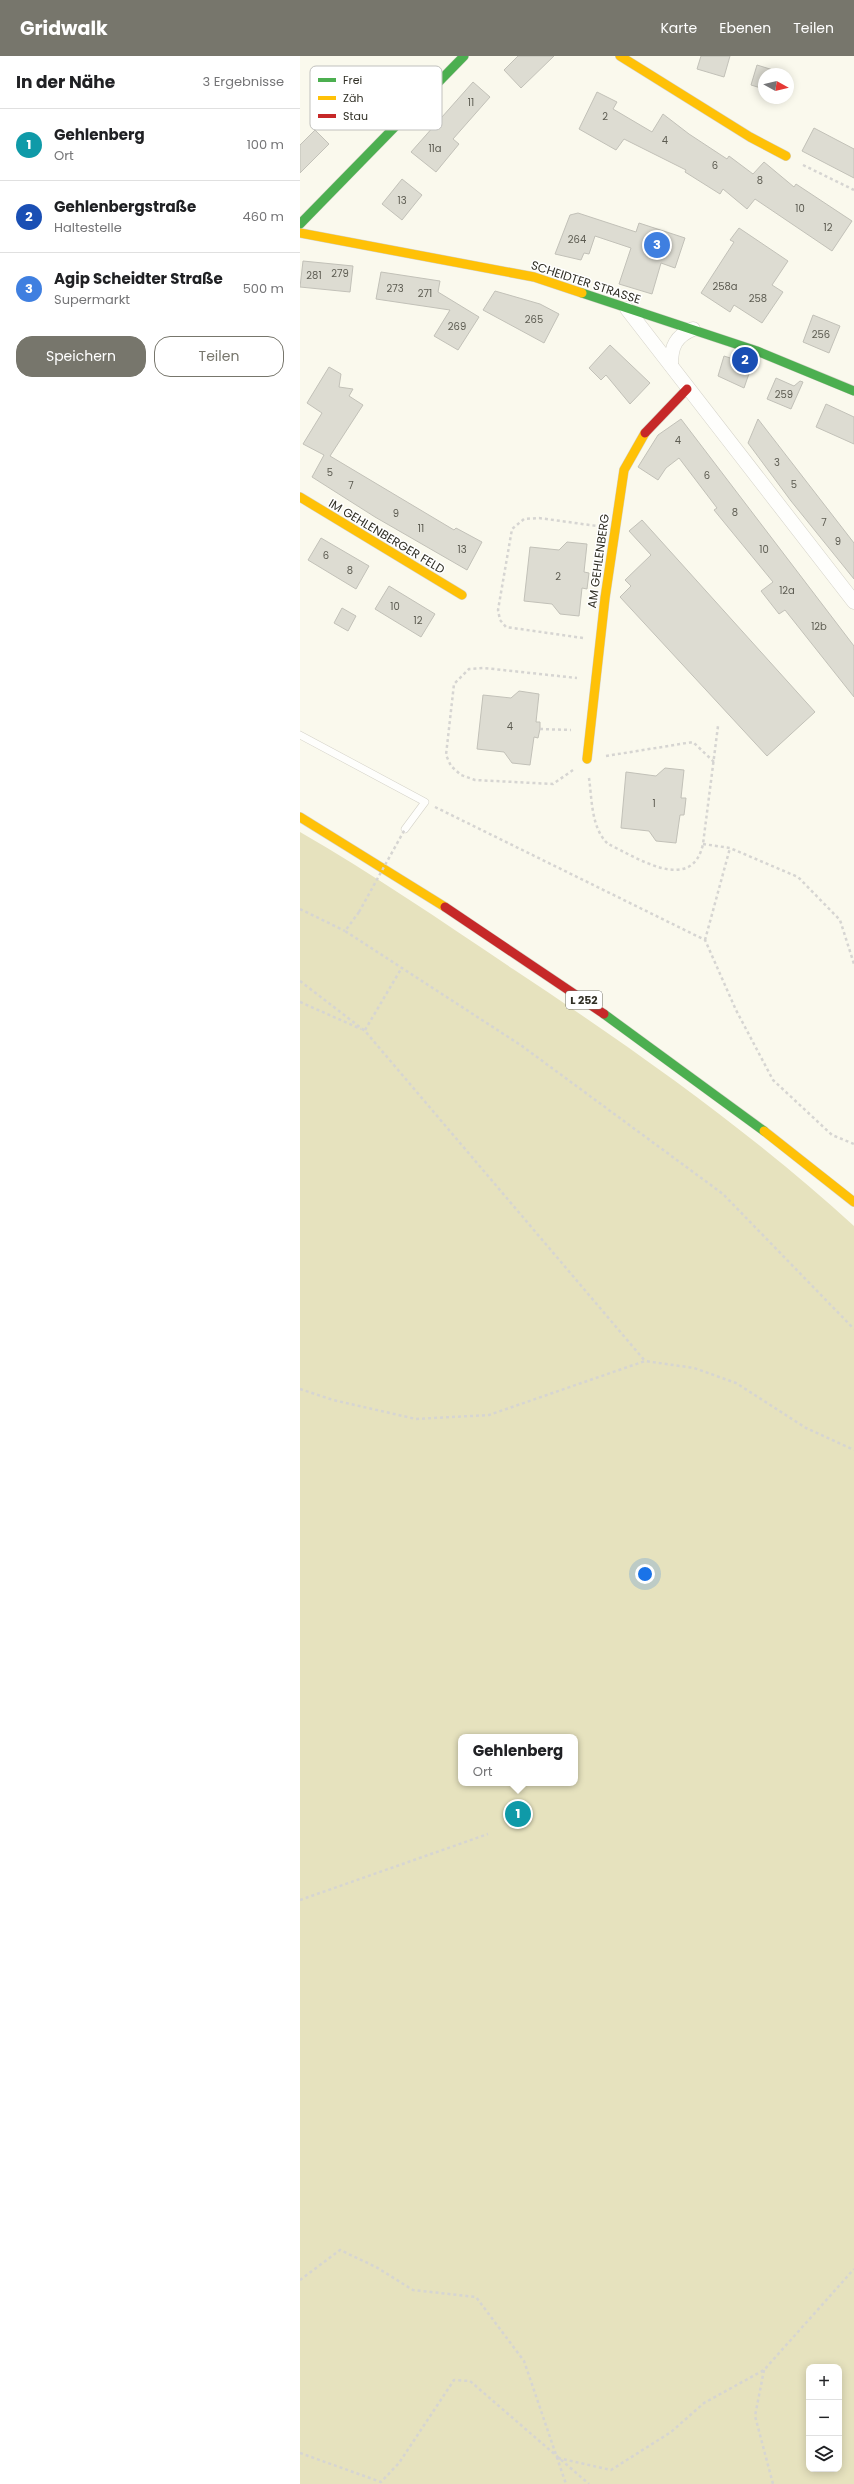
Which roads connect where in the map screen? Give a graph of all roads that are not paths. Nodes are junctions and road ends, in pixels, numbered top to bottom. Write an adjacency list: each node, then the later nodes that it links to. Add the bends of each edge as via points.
1 (464, 56): 3 (main road)
2 (620, 56): 5 (main road, via 750,137)
3 (442, 79)
4 (392, 130): 6 (main road)
5 (786, 156)
6 (300, 224)
7 (300, 233): 8 (main road, SCHEIDTER STRASSE, via 508,271)
8 (627, 308): 9 (main road, SCHEIDTER STRASSE); 10 (street)
9 (693, 329): 10 (street, via 681,334 674,343); 12 (main road, SCHEIDTER STRASSE, via 757,351)
10 (671, 365): 11 (street)
11 (687, 388): 15 (street); 17 (main road, AM GEHLENBERG, via 651,426 630,453 624,470 600,640)
12 (854, 391)
13 (300, 497): 14 (main road, IM GEHLENBERGER FELD)
14 (462, 595)
15 (854, 602)
16 (300, 735): 19 (lane, via 425,802)
17 (587, 759)
18 (300, 817): 20 (main road, L 252, via 409,883 529,961 733,1108)
19 (405, 829)
20 (854, 1202)

